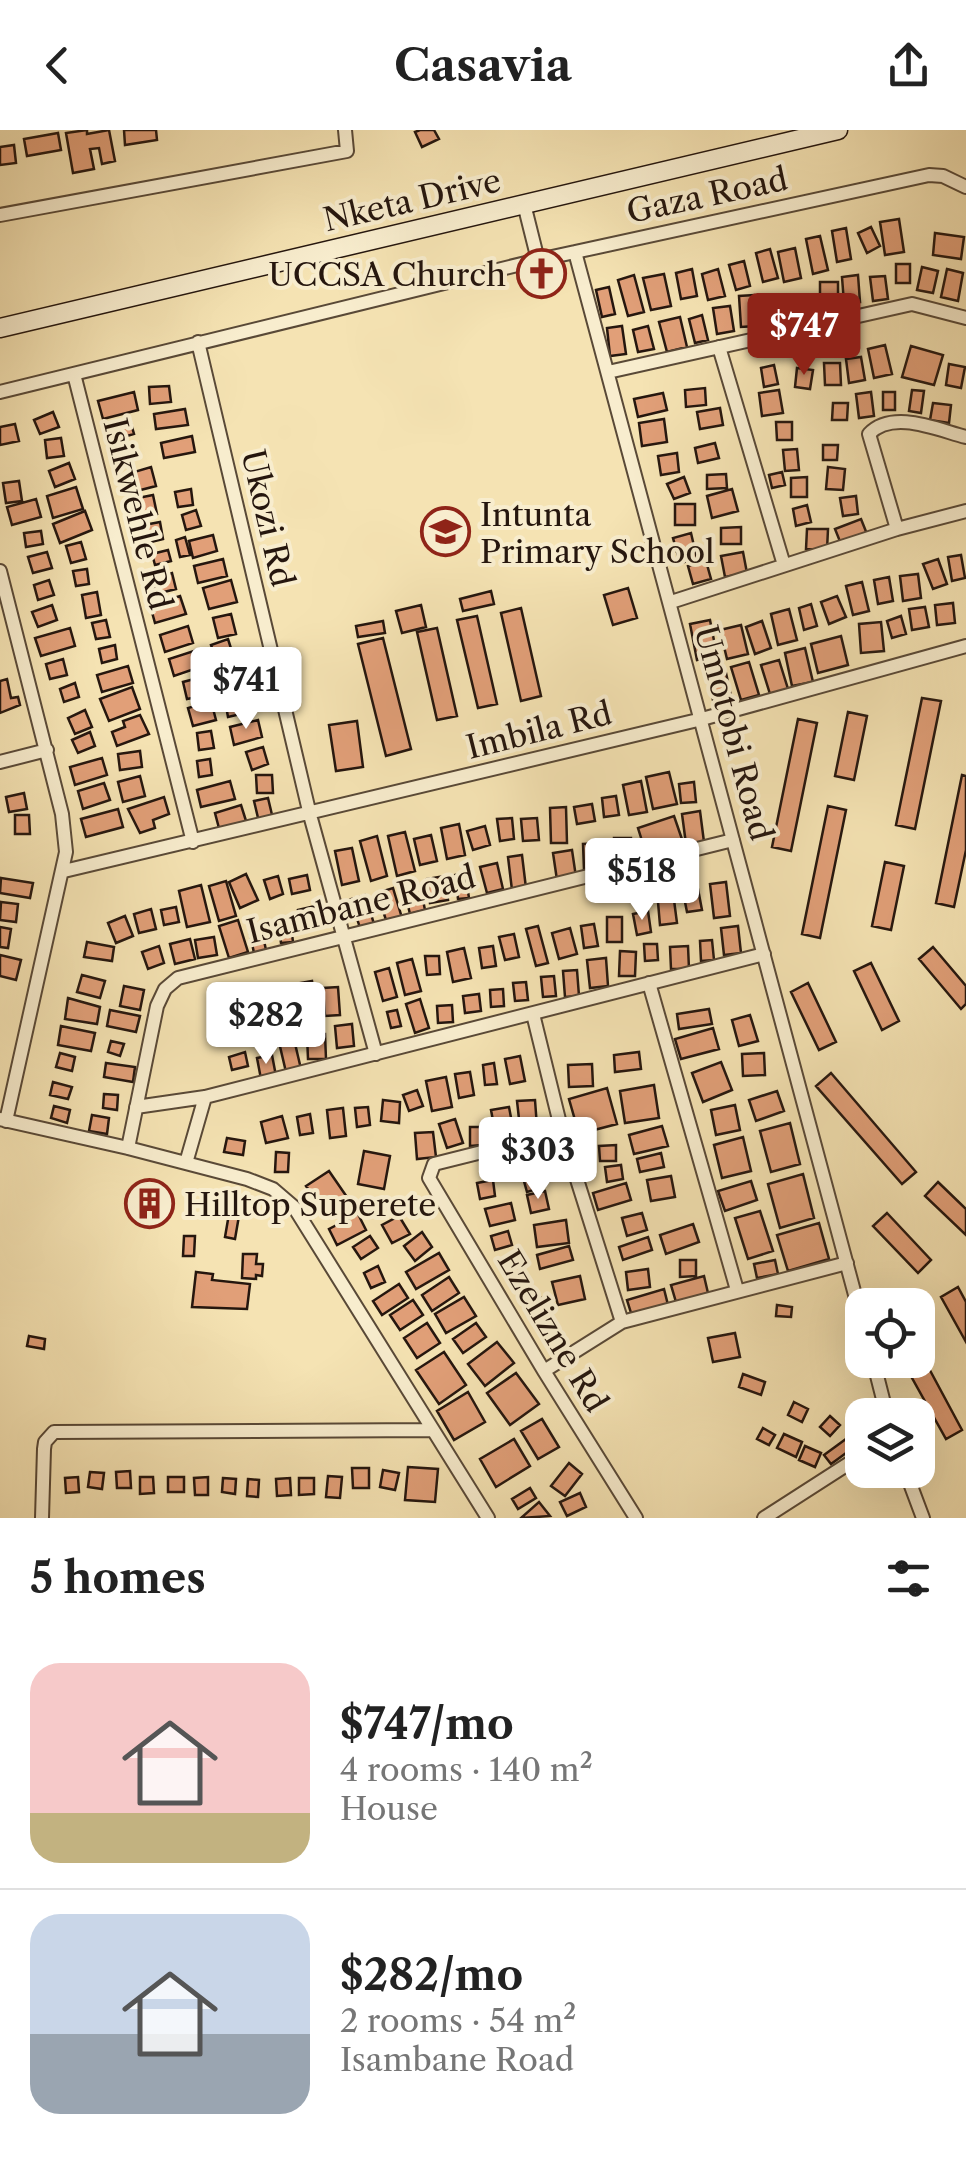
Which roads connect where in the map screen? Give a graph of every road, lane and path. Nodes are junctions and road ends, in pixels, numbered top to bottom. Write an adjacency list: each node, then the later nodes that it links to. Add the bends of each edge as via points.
1 (344, 130): 5 (street, via 347,150)
2 (838, 130): 4 (street, Nketa Drive)
3 (966, 187): 6 (street, Gaza Road, via 929,175)
4 (524, 204): 7 (street); 9 (street, Nketa Drive)
5 (0, 215)
6 (575, 252): 7 (street); 12 (street, Umotobi Road)
7 (538, 260): 10 (street)
8 (966, 318): 11 (street, via 912,304)
9 (0, 328)
10 (198, 342): 13 (street); 27 (street, Ukozi Rd)
11 (719, 347): 12 (street); 18 (street)
12 (608, 372): 20 (street, Umotobi Road)
13 (74, 374): 14 (street); 29 (street, Isikwehle Rd)
14 (0, 392)
15 (966, 438): 17 (street, via 897,422 873,428 868,440)
16 (966, 510): 17 (street)
17 (897, 530): 18 (street)
18 (784, 565): 20 (street)
19 (0, 571): 21 (street)
20 (671, 602): 24 (street, Umotobi Road)
21 (16, 636): 22 (street); 25 (street)
22 (0, 639)
23 (966, 646): 24 (street, Imbila Rd)
24 (702, 719): 27 (street, Imbila Rd); 28 (street, Umotobi Road)
25 (47, 750): 26 (street); 30 (street, via 62,814)
26 (0, 762)
27 (310, 815): 29 (street, Imbila Rd); 31 (street, Ukozi Rd)
28 (732, 840): 31 (street, Isambane Road); 32 (street, Umotobi Road)
29 (193, 842): 30 (street, Imbila Rd)
30 (64, 871): 38 (street)
31 (344, 938): 35 (street, Ukozi Rd); 37 (street, Isambane Road, via 178,978 157,1006)
32 (764, 954): 33 (street); 42 (street, Umotobi Road)
33 (649, 984): 34 (street); 44 (street)
34 (533, 1014): 35 (street); 39 (street)
35 (376, 1054): 36 (street)
36 (205, 1097): 37 (street); 41 (street)
37 (136, 1107): 40 (street, Isambane Road)
38 (3, 1120): 40 (street)
39 (562, 1132): 45 (street); 46 (street, Ezelizne Rd, via 430,1170 431,1184)
40 (128, 1148): 41 (street)
41 (186, 1163): 47 (street, via 273,1188 294,1207)
42 (846, 1263): 43 (street, Umotobi Road); 44 (street)
43 (853, 1288)
44 (737, 1290): 45 (street)
45 (622, 1322): 46 (street)
46 (544, 1371): 52 (street, Ezelizne Rd)
47 (431, 1430): 50 (street, via 54,1432 44,1450); 51 (street)
48 (845, 1467): 53 (street)
49 (912, 1488): 54 (street)
50 (42, 1518)
51 (488, 1518)
52 (636, 1518)
53 (764, 1518)
54 (923, 1518)

